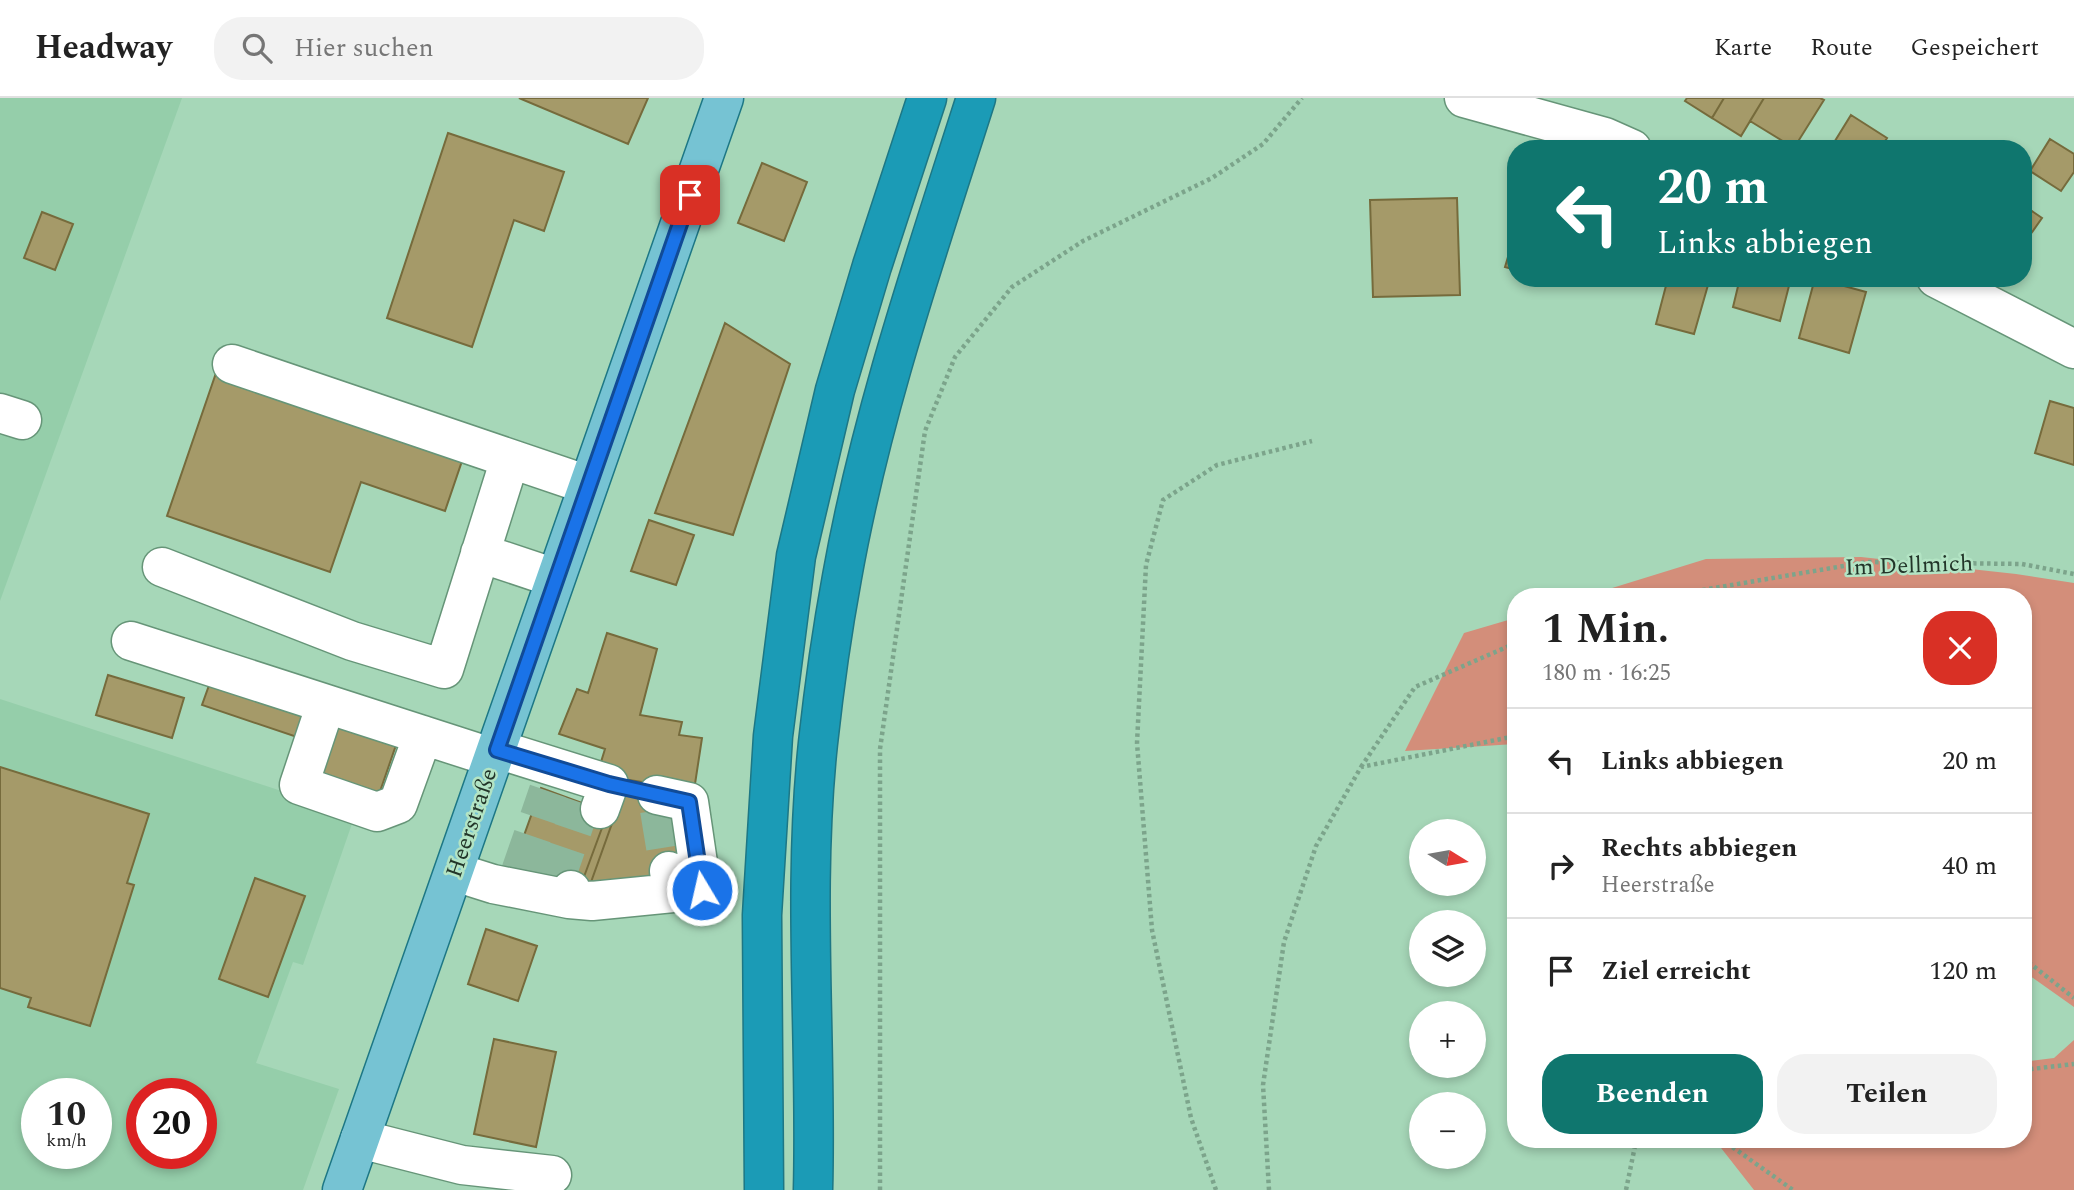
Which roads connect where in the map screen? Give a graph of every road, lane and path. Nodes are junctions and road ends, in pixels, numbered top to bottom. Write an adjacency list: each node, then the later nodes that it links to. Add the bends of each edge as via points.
1 (724, 98): 12 (main road, Heerstraße)
2 (927, 98): 35 (highway, via 835,390 796,556 773,736 762,915)
3 (976, 98): 36 (highway, via 877,425 842,576 818,745 810,902)
4 (1302, 98): 37 (path, via 1263,144 1212,178 1083,241 1012,287 955,357 925,431 880,749)
5 (1464, 98): 6 (street)
6 (1612, 140)
7 (1953, 287): 8 (street)
8 (2074, 349)
9 (232, 364): 11 (street)
10 (1312, 441): 38 (path, via 1217,465 1163,500 1146,565 1137,743 1152,930 1191,1118)
11 (510, 459): 12 (street); 13 (street)
12 (588, 485): 16 (main road, Heerstraße)
13 (480, 553): 14 (street, via 444,669 352,641); 16 (street)
14 (162, 567)
15 (2074, 574): 17 (path, Im Dellmich, via 2022,564 1867,562)
16 (555, 578): 23 (main road, Heerstraße)
17 (1714, 588)
18 (131, 641): 20 (street)
19 (1507, 647): 24 (path, via 1415,687)
20 (326, 704): 21 (street); 21 (street, via 299,785 377,813 398,804)
21 (423, 735): 23 (street)
22 (1507, 738): 24 (path)
23 (495, 754): 25 (main road, Heerstraße); 25 (street, via 578,788 658,803 689,802 702,890 671,882 592,901)
24 (1361, 767): 39 (path, via 1315,846 1284,943 1263,1085)
25 (454, 873): 30 (main road, Heerstraße)
26 (2032, 965): 27 (path)
27 (2074, 998)
28 (2074, 1064): 29 (path)
29 (2032, 1069)
30 (360, 1139): 33 (street, via 462,1165); 34 (main road, Heerstraße)
31 (1635, 1148): 40 (path)
32 (1734, 1148): 41 (path)
33 (552, 1175)
34 (342, 1190)
35 (764, 1190)
36 (813, 1190)
37 (880, 1190)
38 (1216, 1190)
39 (1269, 1190)
40 (1626, 1190)
41 (1793, 1190)

